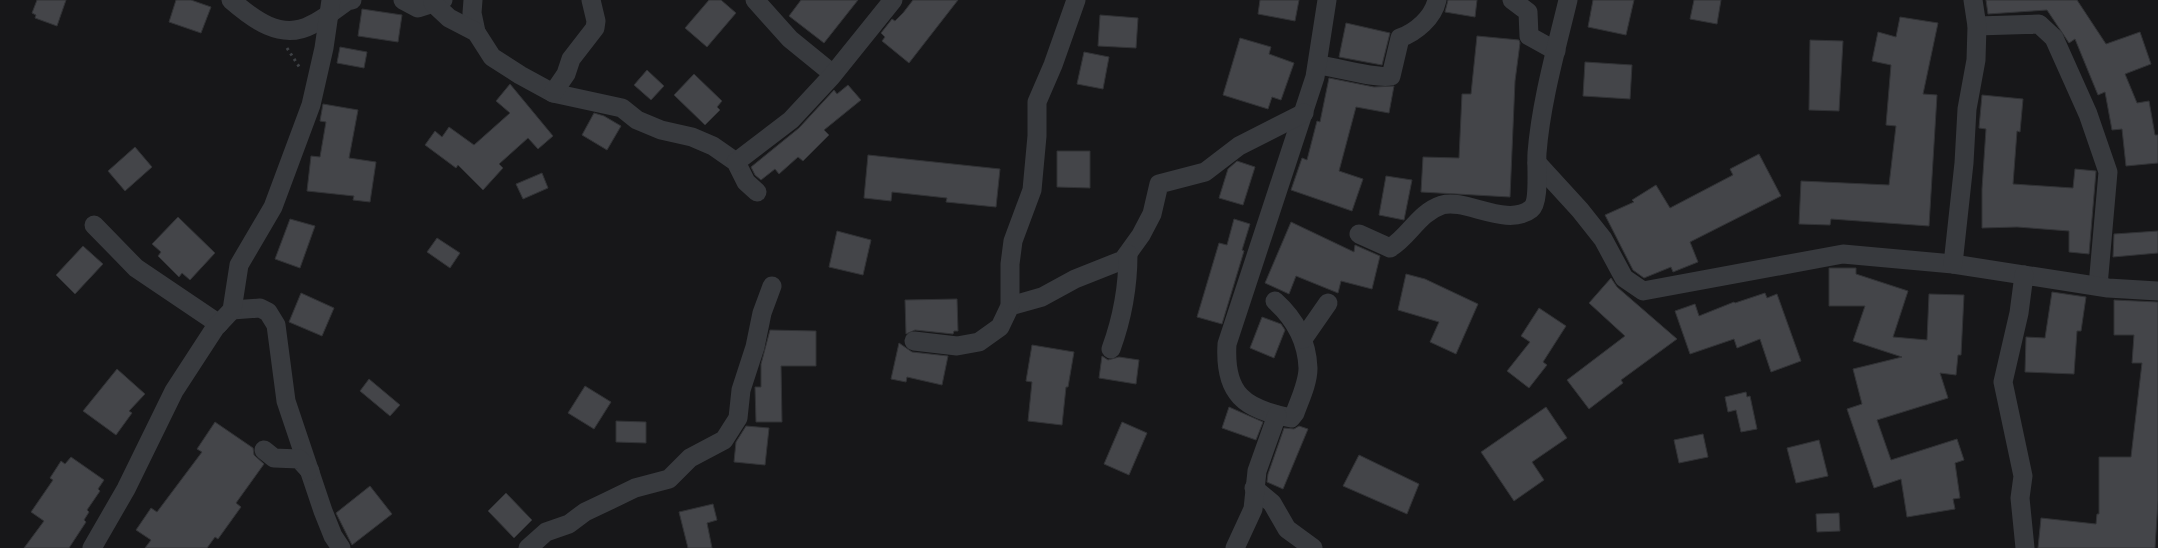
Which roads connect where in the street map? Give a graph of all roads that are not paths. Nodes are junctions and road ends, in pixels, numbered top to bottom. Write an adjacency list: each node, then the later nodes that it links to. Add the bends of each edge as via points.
1 (231, 0): 15 (street, via 264,26 288,32 311,26)
2 (352, 0): 15 (street)
3 (403, 0): 14 (street, via 418,8)
4 (474, 0): 17 (street, via 472,13)
5 (590, 0): 21 (street, via 596,21 594,28 571,59 566,74)
6 (755, 0): 20 (street, via 790,39)
7 (893, 0): 20 (street)
8 (1076, 0): 36 (street, via 1037,102 1032,190 1013,241)
9 (1327, 0): 19 (street)
10 (1437, 0): 19 (street, via 1426,20 1412,34 1400,38 1390,76 1382,78)
11 (1512, 0): 18 (street, via 1528,12 1529,36)
12 (1568, 0): 18 (street)
13 (1973, 0): 16 (street)
14 (438, 2): 17 (street, via 448,18)
15 (330, 7): 37 (street, via 311,105 272,207 239,265)
16 (1977, 26): 29 (street); 32 (street, via 2039,24 2054,38 2088,114 2108,172)
17 (476, 32): 21 (street, via 492,57)
18 (1556, 51): 24 (street, via 1539,131)
19 (1318, 65): 22 (street)
20 (833, 74): 23 (street, via 792,120)
21 (553, 93): 23 (street, via 622,108 637,120 713,146)
22 (1304, 113): 28 (street, via 1239,146 1206,172 1159,184 1152,214); 42 (street, via 1227,344 1230,383 1237,394)
23 (736, 162): 25 (street, via 746,182)
24 (1536, 163): 27 (street, via 1537,199 1531,209 1514,216 1443,204 1414,222 1401,241 1390,248); 29 (street, via 1603,239 1624,278 1643,290 1843,254)
25 (757, 192)
26 (94, 224): 38 (street, via 136,268)
27 (1359, 234)
28 (1128, 254): 36 (street, via 1123,260 1075,279 1042,297); 41 (street, via 1118,332)
29 (1953, 264): 30 (street)
30 (2024, 275): 32 (street); 51 (street, via 2003,382 2023,476 2020,498)
31 (772, 286): 48 (street, via 741,390 738,418 724,440 690,458 669,479 635,488 585,512 569,524 546,532)
32 (2098, 286): 33 (street)
33 (2158, 290)
34 (1275, 301): 39 (street, via 1299,328)
35 (1328, 303): 39 (street)
36 (1010, 306): 40 (street, via 1000,328 978,342 957,346)
37 (232, 310): 38 (street); 44 (street, via 260,308 268,312 276,325 286,401)
38 (218, 324): 46 (street, via 174,391 126,489)
39 (1303, 339): 42 (street, via 1308,369 1305,386 1291,418)
40 (914, 341)
41 (1111, 349)
42 (1277, 415): 45 (street)
43 (264, 450): 44 (street, via 274,458 299,459)
44 (310, 471): 47 (street, via 333,536)
45 (1254, 488): 49 (street, via 1253,509); 50 (street, via 1272,503 1288,529)
46 (92, 548)
47 (341, 548)
48 (528, 548)
49 (1235, 548)
50 (1313, 548)
51 (2026, 548)

